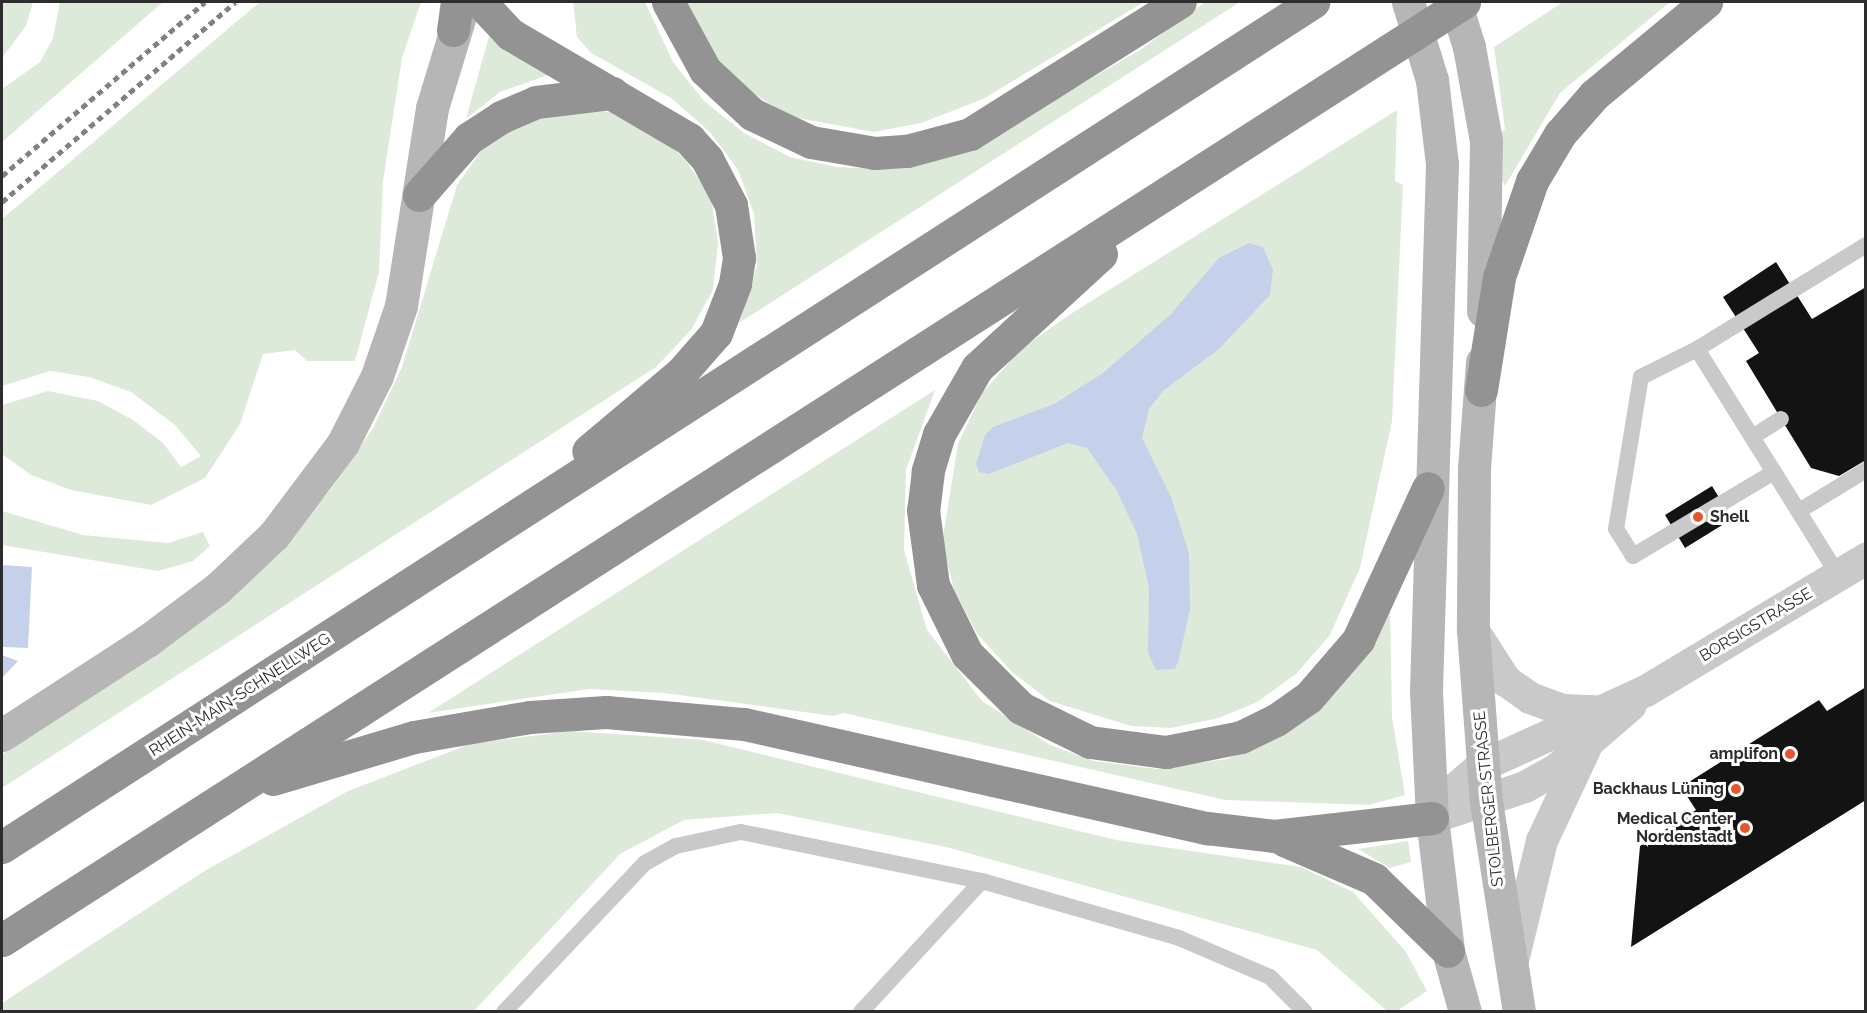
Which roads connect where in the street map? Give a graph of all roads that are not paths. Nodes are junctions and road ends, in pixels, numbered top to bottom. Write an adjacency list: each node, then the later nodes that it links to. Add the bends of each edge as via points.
1 (480, 2): 10 (highway, via 510,34)
2 (669, 2): 3 (highway, via 705,70 752,114 810,142 875,153 907,152 970,134)
3 (1180, 2)
4 (1313, 2): 22 (highway)
5 (1408, 2): 20 (main road, via 1432,80 1442,164)
6 (1455, 2): 15 (main road, STOLBERGER STRASSE, via 1486,141)
7 (1464, 2): 12 (highway)
8 (1706, 2): 15 (highway, via 1594,95 1560,134 1532,181 1499,277)
9 (458, 11): 11 (main road, via 432,108)
10 (612, 93): 11 (highway, via 536,102 501,117 469,138); 22 (highway, via 668,123 707,159 724,189 737,231 735,284 720,325 700,354)
11 (419, 195): 28 (main road, via 410,269 387,350 343,443 305,499 247,563 184,615)
12 (1164, 196): 20 (highway, via 977,368 939,434 923,510 933,585 947,621 992,684 1037,718 1090,742 1166,752 1241,737 1308,698 1335,671 1367,623); 31 (highway)
13 (1866, 245): 14 (lane)
14 (1697, 349): 17 (lane); 19 (lane, via 1641,377 1616,529 1633,556)
15 (1481, 390): 25 (main road, STOLBERGER STRASSE, via 1474,469)
16 (1781, 419): 17 (lane)
17 (1752, 436): 19 (lane)
18 (1866, 470): 21 (lane)
19 (1774, 472): 21 (lane)
20 (1428, 488): 33 (main road, via 1426,692)
21 (1798, 511): 24 (lane)
22 (478, 543): 35 (highway, RHEIN-MAIN-SCHNELLWEG)
23 (1866, 559): 24 (street, BORSIGSTRASSE)
24 (1838, 576): 26 (street, BORSIGSTRASSE)
25 (1473, 630): 27 (street, BORSIGSTRASSE, via 1506,681 1530,698 1563,710); 30 (main road, STOLBERGER STRASSE)
26 (1646, 691): 27 (street, BORSIGSTRASSE); 29 (street, BORSIGSTRASSE)
27 (1598, 711): 30 (street)
28 (2, 735)
29 (1586, 748): 32 (street, BORSIGSTRASSE, via 1535,781); 39 (street, STOLBERGER STRASSE, via 1542,841)
30 (1482, 766): 32 (main road, STOLBERGER STRASSE); 33 (street, via 1446,797)
31 (229, 794): 34 (highway, via 414,737 530,717 606,712 744,724 1120,810); 37 (highway)
32 (1486, 801): 33 (street, BORSIGSTRASSE); 39 (main road, STOLBERGER STRASSE)
33 (1432, 818): 34 (highway); 38 (main road)
34 (1274, 836): 38 (highway, via 1374,879)
35 (2, 847)
36 (982, 881): 40 (lane, via 741,832 706,837 645,863); 41 (lane); 42 (lane, via 1231,956 1270,977)
37 (2, 940)
38 (1448, 951): 43 (main road)
39 (1512, 966): 44 (main road, STOLBERGER STRASSE)
40 (504, 1011)
41 (861, 1011)
42 (1305, 1011)
43 (1465, 1011)
44 (1519, 1011)

